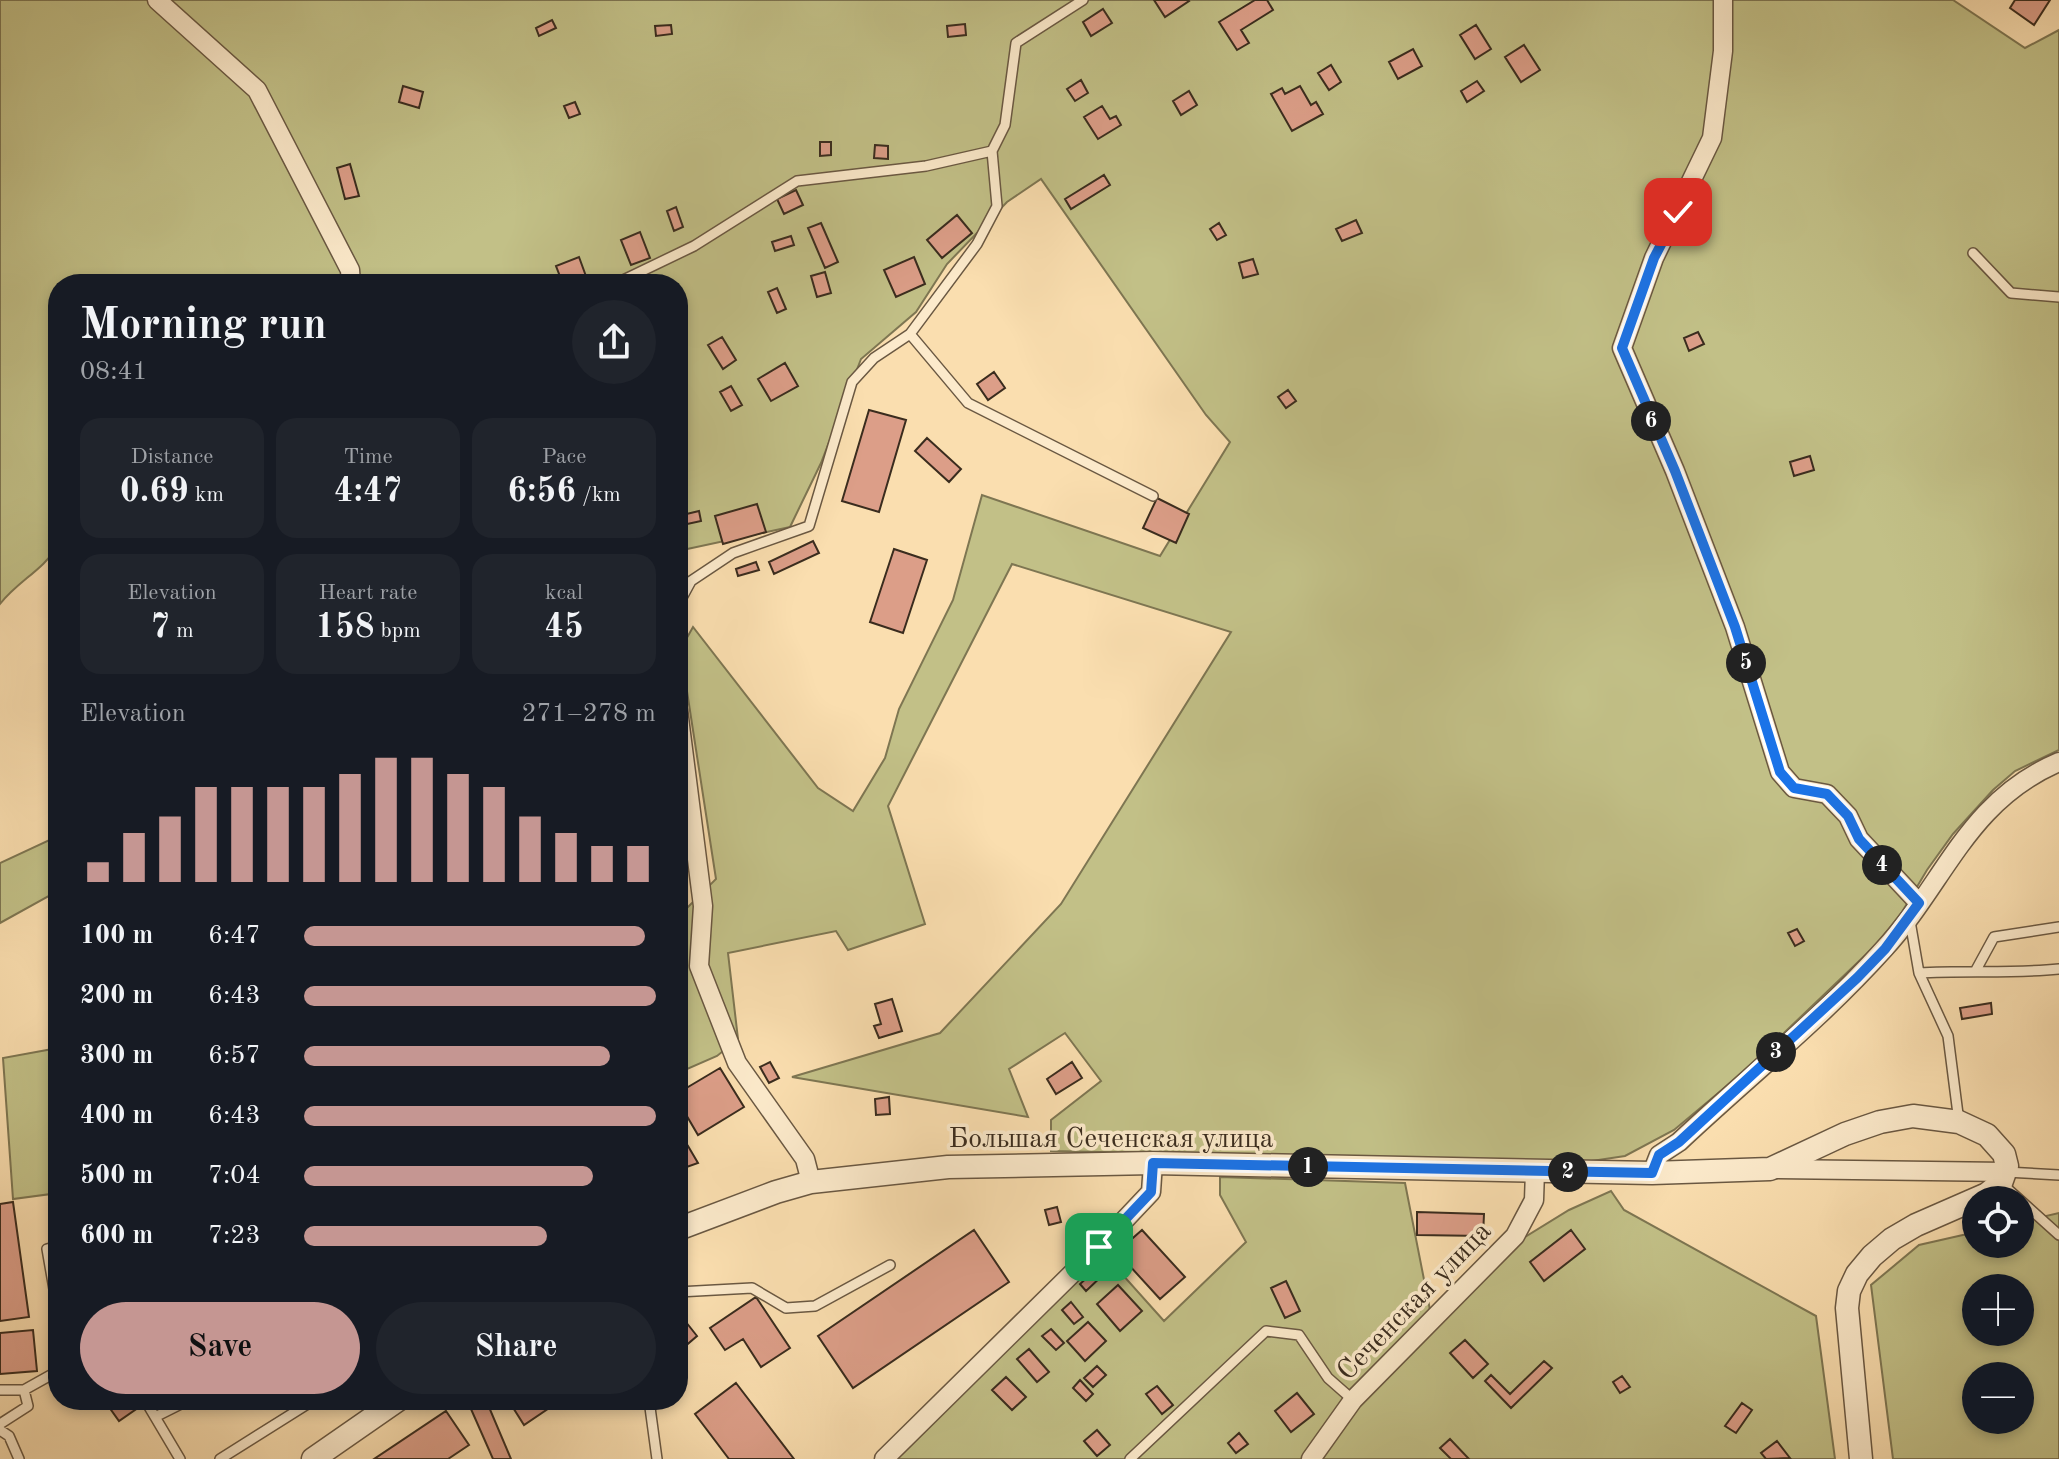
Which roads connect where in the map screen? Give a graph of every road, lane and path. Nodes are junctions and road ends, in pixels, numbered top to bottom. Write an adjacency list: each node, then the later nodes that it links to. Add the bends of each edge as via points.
1 (157, 0): 6 (street, via 257,90)
2 (1083, 0): 4 (lane, via 1016,43 1005,125)
3 (1723, 0): 14 (street, via 1723,51 1712,138 1654,258 1622,348 1735,627 1780,772 1794,788 1827,794)
4 (992, 151): 7 (lane, via 926,166 797,181 694,246); 9 (lane, via 997,206 977,244)
5 (1973, 253): 8 (lane, via 2011,293)
6 (350, 274)
7 (636, 274)
8 (2059, 297)
9 (910, 334): 10 (lane, via 968,403); 11 (lane, via 874,358 852,382 809,526 733,553)
10 (1153, 496)
11 (688, 587)
12 (2059, 762): 14 (street, via 2025,780 1981,817)
13 (688, 788): 26 (street, via 703,906 699,966 737,1063 805,1159)
14 (1914, 911): 18 (lane); 23 (street, via 1857,978 1659,1155)
15 (2059, 927): 17 (lane, via 1994,937)
16 (2059, 969): 17 (lane, via 1997,974)
17 (1976, 970): 18 (lane)
18 (1919, 973): 19 (lane, via 1948,1036)
19 (1959, 1122): 21 (street, Большая Сеченская улица, via 1913,1116 1880,1122); 25 (street, Большая Сеченская улица, via 1987,1135 2004,1154)
20 (1153, 1163): 22 (street, Большая Сеченская улица); 26 (street, Большая Сеченская улица, via 948,1167); 48 (street, via 1151,1192)
21 (1770, 1169): 23 (street, Большая Сеченская улица); 25 (street)
22 (1535, 1171): 23 (street, Большая Сеченская улица); 34 (street, Сеченская улица, via 1534,1200 1515,1236)
23 (1652, 1173)
24 (2059, 1175): 25 (lane)
25 (2003, 1178): 28 (lane); 51 (street, via 1987,1194 1892,1239 1853,1283 1847,1308)
26 (811, 1182): 27 (street, Большая Сеченская улица)
27 (688, 1225)
28 (2059, 1235)
29 (890, 1265): 30 (lane, via 815,1306 786,1308 752,1288)
30 (688, 1291)
31 (48, 1377): 33 (lane)
32 (0, 1390): 33 (lane)
33 (24, 1390): 41 (lane, via 28,1406)
34 (1353, 1400): 49 (lane, via 1328,1378 1299,1335 1266,1331); 50 (street, Сеченская улица)
35 (151, 1410): 40 (lane)
36 (169, 1410): 40 (lane)
37 (298, 1410): 45 (lane)
38 (384, 1410): 46 (street)
39 (650, 1410): 47 (lane)
40 (155, 1417): 44 (lane)
41 (0, 1424)
42 (0, 1430): 43 (lane, via 9,1436)
43 (19, 1459)
44 (180, 1459)
45 (220, 1459)
46 (313, 1459)
47 (657, 1459)
48 (884, 1459)
49 (1130, 1459)
50 (1311, 1459)
51 (1861, 1459)

